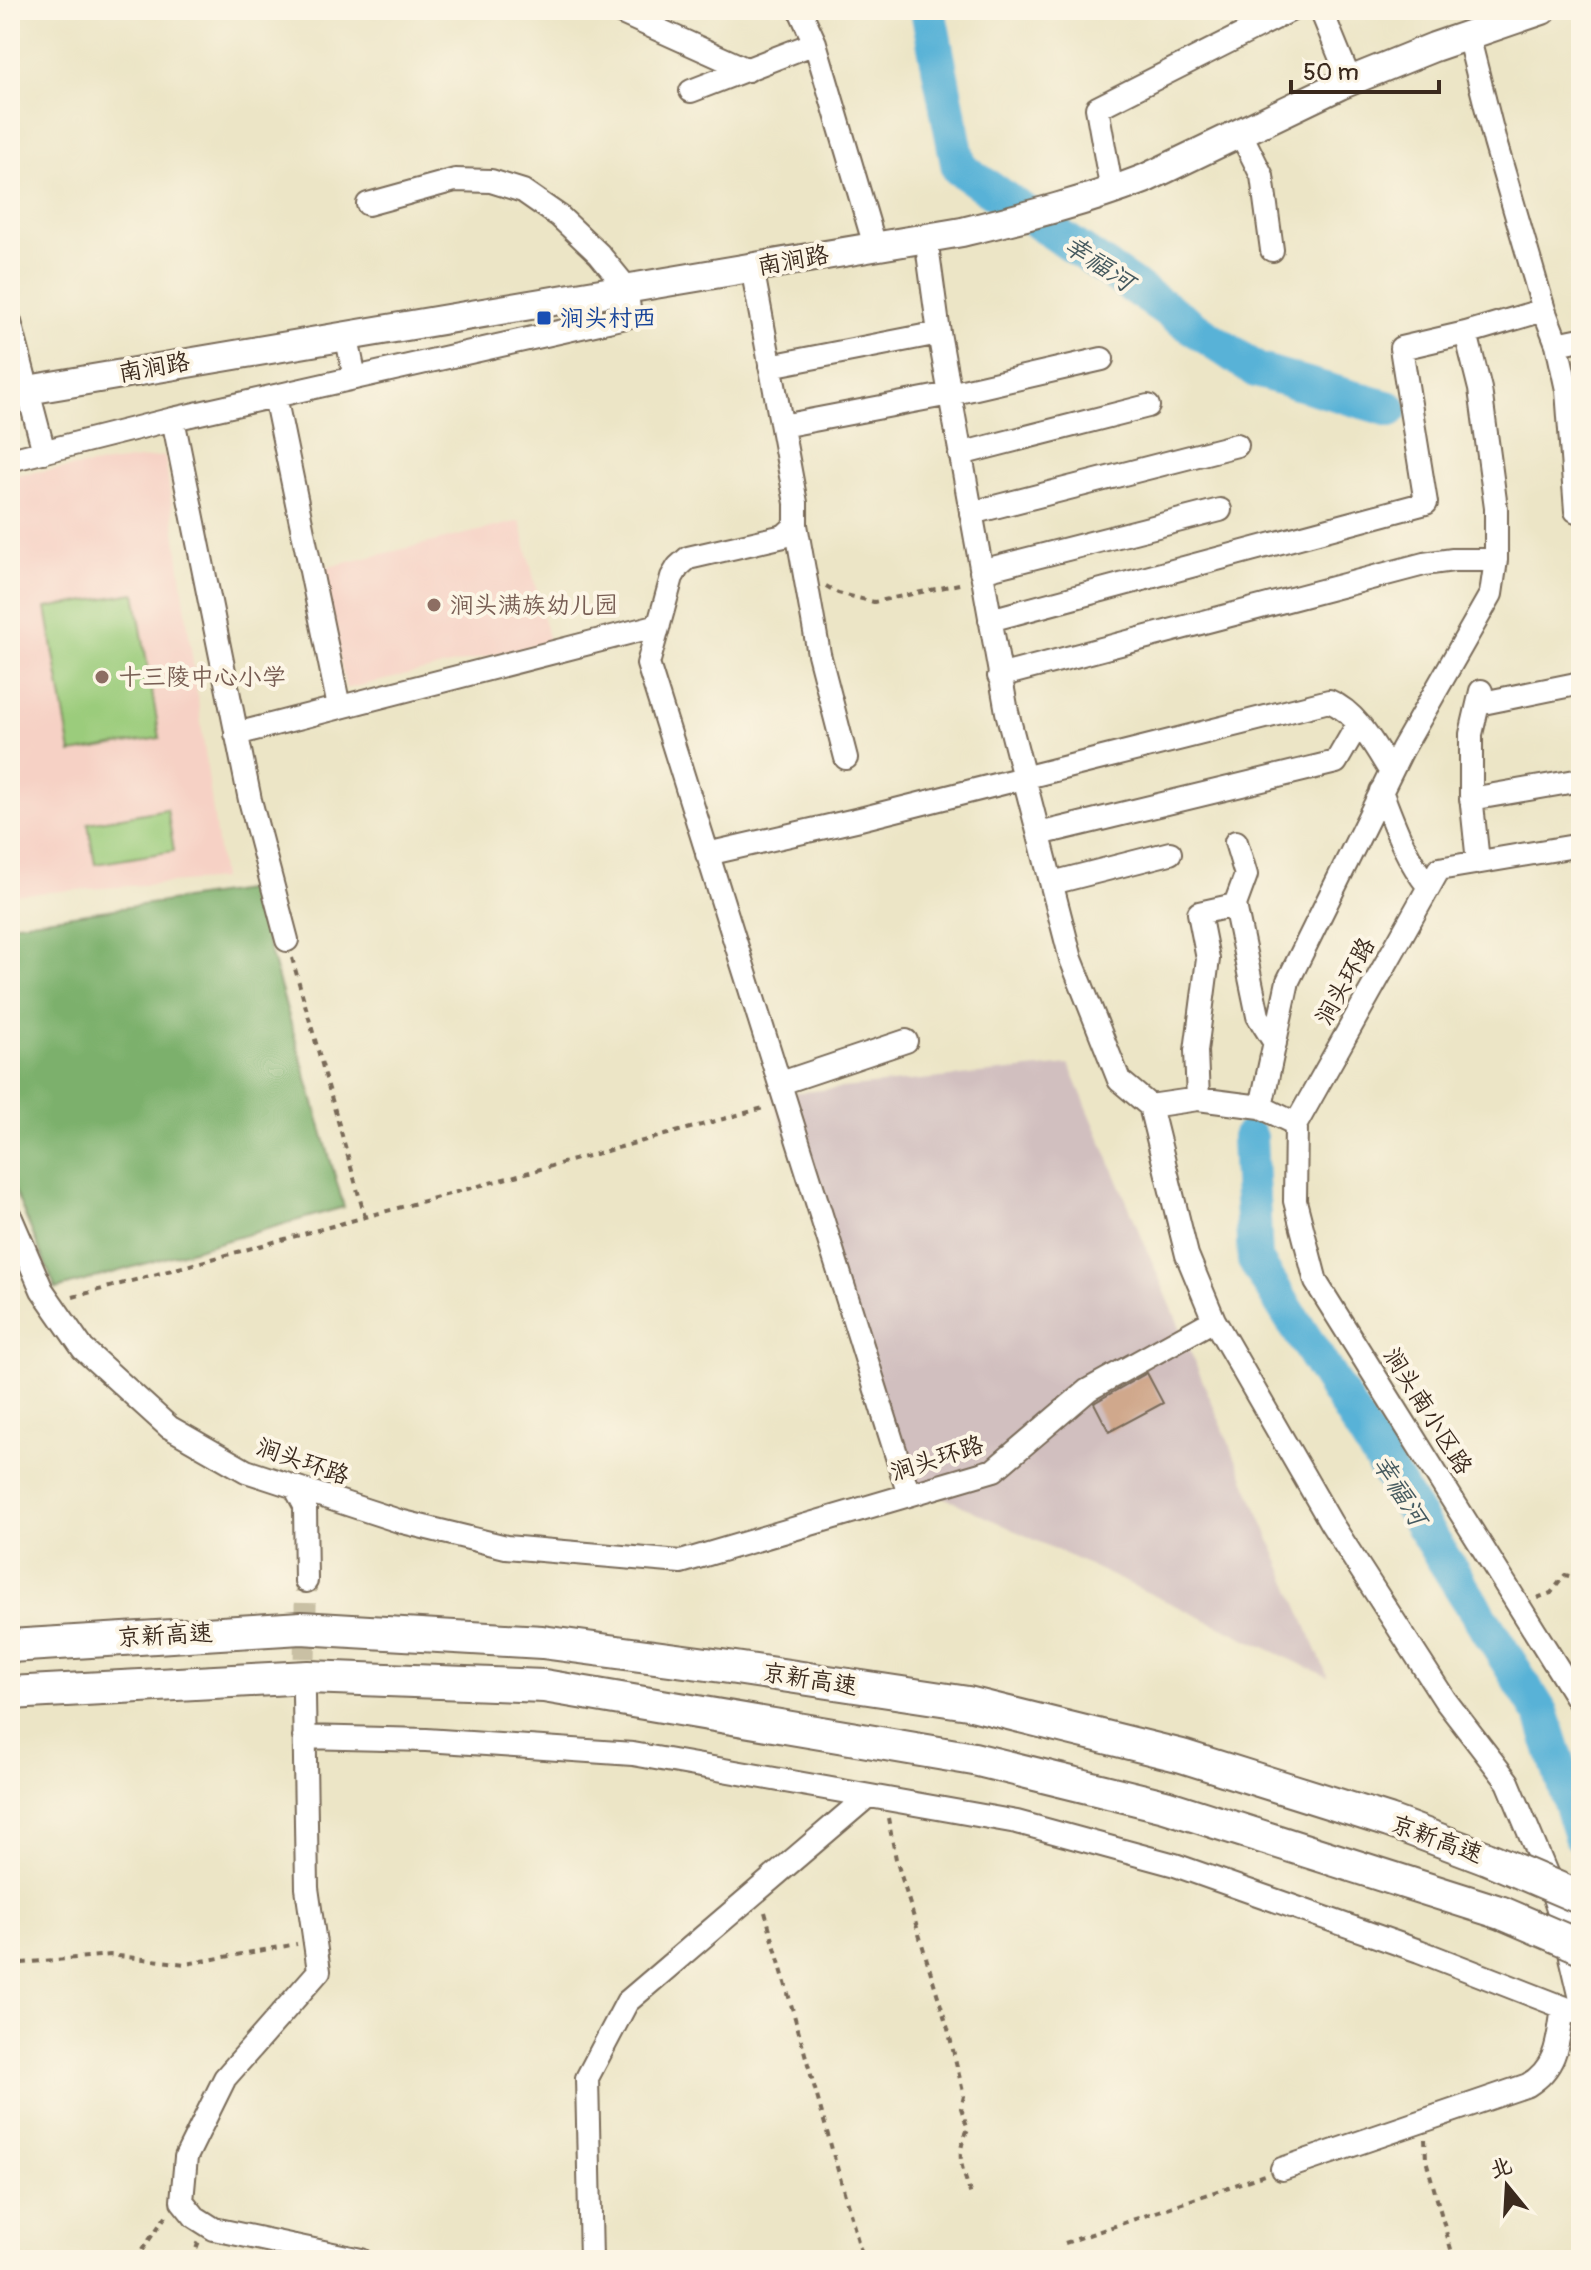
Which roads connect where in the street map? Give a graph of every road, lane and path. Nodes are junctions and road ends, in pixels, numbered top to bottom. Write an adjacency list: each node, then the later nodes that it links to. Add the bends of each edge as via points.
1 (615, 10): 8 (street)
2 (800, 10): 7 (street)
3 (1291, 10): 12 (street, via 1097,108)
4 (1321, 10): 9 (street)
5 (1542, 10): 6 (main road, 南涧路)
6 (1468, 35): 9 (main road, 南涧路); 19 (street)
7 (815, 43): 8 (street); 15 (street)
8 (748, 70): 10 (street)
9 (1350, 81): 11 (main road, 南涧路)
10 (691, 91)
11 (1240, 132): 12 (main road, 南涧路); 16 (street, via 1262,176)
12 (1112, 192): 14 (main road, 南涧路)
13 (368, 204): 18 (street, via 455,180 491,181 523,191 559,216)
14 (926, 238): 15 (main road, 南涧路); 21 (street)
15 (875, 246): 17 (main road, 南涧路)
16 (1272, 250)
17 (752, 267): 18 (main road, 南涧路); 27 (street)
18 (626, 287): 23 (main road, 南涧路); 28 (street, via 630,316)
19 (1544, 310): 22 (street); 25 (street)
20 (10, 322): 29 (street)
21 (939, 333): 27 (street); 30 (street)
22 (1466, 333): 43 (street, via 1480,389 1496,508); 46 (street, via 1401,348 1426,503)
23 (346, 334): 28 (street); 29 (main road, 南涧路)
24 (1581, 339): 25 (street)
25 (1557, 344): 40 (street, via 1567,390 1576,511)
26 (1102, 359): 30 (street)
27 (770, 366): 34 (street)
28 (355, 378): 31 (street)
29 (20, 391): 36 (street)
30 (950, 394): 34 (street); 37 (street)
31 (275, 396): 33 (street); 50 (street)
32 (1148, 406): 37 (street)
33 (173, 419): 36 (street); 52 (street)
34 (782, 426): 42 (street)
35 (1237, 445): 41 (street)
36 (44, 452): 38 (street)
37 (960, 454): 41 (street)
38 (10, 460)
39 (1220, 510): 45 (street)
40 (1581, 510)
41 (971, 513): 45 (street)
42 (796, 525): 44 (street); 47 (street, via 784,536 688,558 672,577)
43 (1496, 560): 48 (street, via 1424,564); 56 (street, via 1491,594)
44 (805, 573): 45 (path, via 838,593 874,602); 53 (street)
45 (982, 575): 46 (street)
46 (990, 620): 48 (street)
47 (659, 625): 50 (street); 62 (street, via 648,664)
48 (999, 676): 54 (street)
49 (1581, 683): 57 (street, via 1480,697 1471,734)
50 (339, 707): 52 (street)
51 (1358, 724): 54 (street, via 1329,701); 56 (street); 58 (street, via 1336,762)
52 (236, 734): 67 (street)
53 (846, 758)
54 (1024, 777): 58 (street); 62 (street)
55 (1581, 780): 57 (street)
56 (1386, 782): 64 (street, via 1396,831); 69 (street, via 1288,981)
57 (1471, 799): 63 (street)
58 (1039, 834): 65 (street)
59 (1236, 842): 66 (street, via 1246,875)
60 (1581, 845): 63 (street, 涧头环路)
61 (1170, 853): 65 (street)
62 (707, 854): 70 (street)
63 (1478, 862): 64 (street, 涧头环路, via 1439,869)
64 (1423, 880): 74 (street, 涧头环路)
65 (1052, 883): 72 (street, via 1071,959 1119,1080)
66 (1235, 905): 69 (street, via 1258,1016); 71 (street, via 1199,913 1208,959 1196,1051)
67 (287, 940): 76 (path)
68 (906, 1041): 70 (street)
69 (1275, 1043): 73 (street)
70 (784, 1092): 76 (path); 80 (street)
71 (1198, 1099): 72 (street); 73 (street)
72 (1150, 1106): 78 (street, via 1187,1255)
73 (1261, 1107): 74 (street)
74 (1296, 1124): 83 (street, 涧头南小区路, via 1295,1201 1316,1282)
75 (10, 1216): 77 (street, 涧头环路)
76 (365, 1217): 77 (path)
77 (51, 1303): 79 (street, 涧头环路, via 83,1349 169,1427 246,1471)
78 (1214, 1320): 80 (street, 涧头环路, via 1088,1390 994,1470); 95 (street, via 1331,1523 1445,1700 1508,1782 1565,1931)
79 (295, 1487): 80 (street, 涧头环路, via 399,1521 506,1547 681,1562); 82 (street, via 305,1506)
80 (909, 1495)
81 (1581, 1579): 83 (path, via 1565,1575 1551,1593)
82 (306, 1581)
83 (1518, 1605): 87 (street, 涧头南小区路)
84 (10, 1646): 91 (highway, 京新高速, bridge, via 301,1628 542,1642 968,1703 1182,1756 1389,1821)
85 (10, 1693): 93 (highway, 京新高速, bridge, via 308,1677 544,1686 974,1759 1165,1806 1502,1913)
86 (304, 1695): 88 (street)
87 (1581, 1705)
88 (304, 1737): 89 (street, via 633,1754); 92 (street, via 307,1888)
89 (878, 1798): 90 (street); 95 (street, via 1017,1822 1175,1865); 100 (path, via 964,2096 961,2108 968,2129 960,2147)
90 (759, 1890): 103 (path); 106 (street, via 627,2002 587,2078)
91 (1581, 1898)
92 (314, 1940): 94 (path, via 186,1964 110,1955); 101 (street, via 319,1971 225,2078 186,2157)
93 (1581, 1947)
94 (10, 1964)
95 (1575, 2007): 96 (street, via 1543,2076)
96 (1424, 2121): 99 (street); 107 (path, via 1426,2160)
97 (10, 2136): 98 (path)
98 (10, 2149)
99 (1282, 2169): 102 (path)
100 (971, 2196)
101 (182, 2201): 104 (path); 105 (street, via 214,2229)
102 (1065, 2243)
103 (861, 2252)
104 (135, 2260)
105 (361, 2260)
106 (591, 2260)
107 (1454, 2260)

